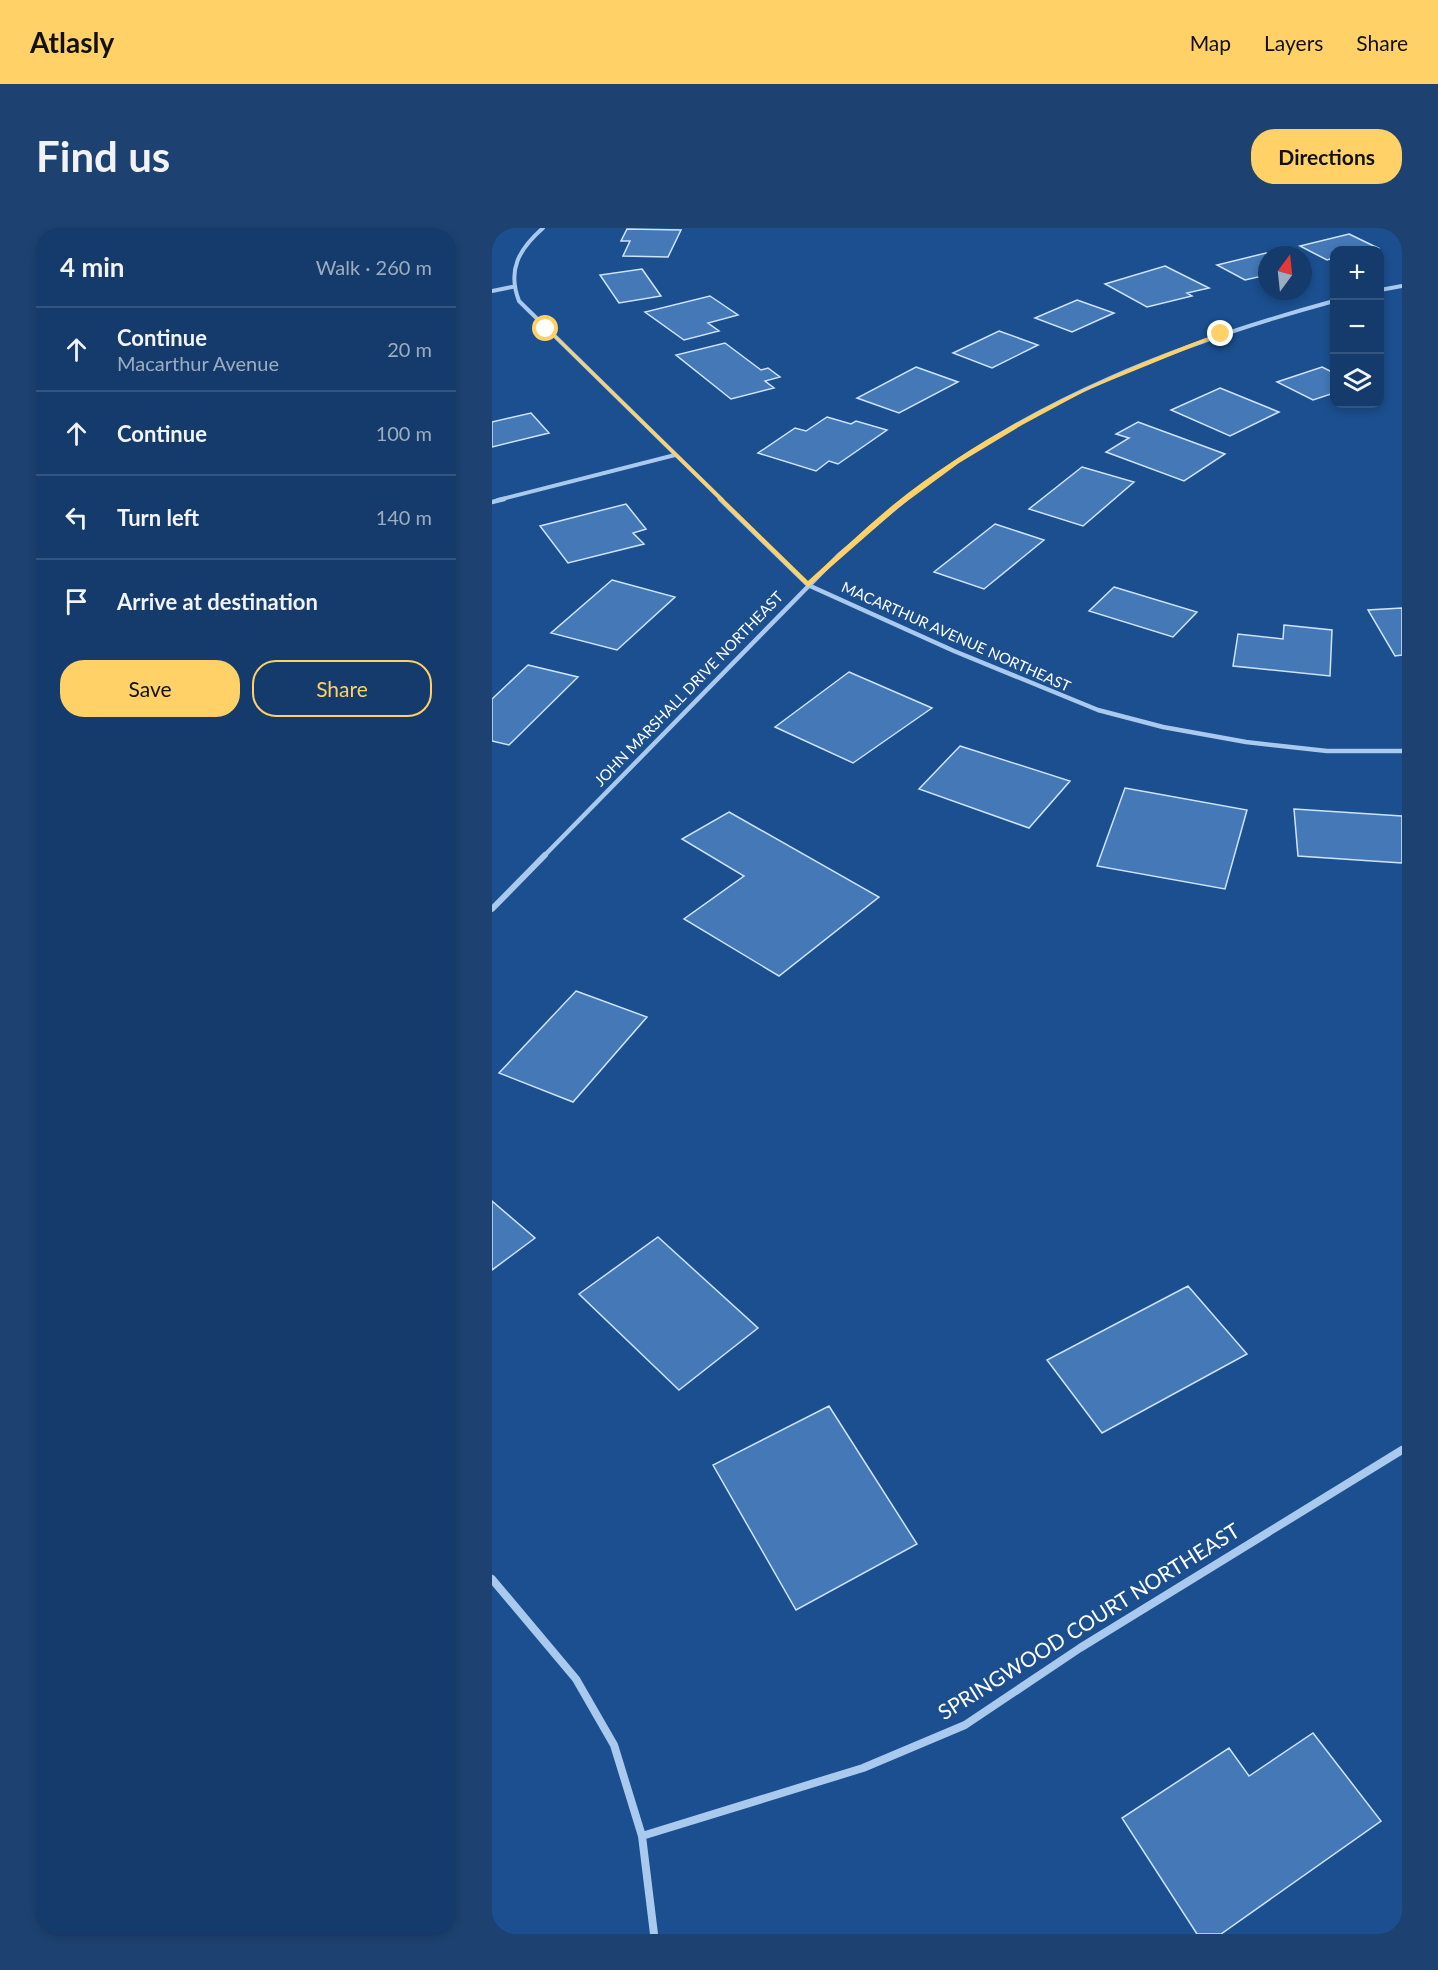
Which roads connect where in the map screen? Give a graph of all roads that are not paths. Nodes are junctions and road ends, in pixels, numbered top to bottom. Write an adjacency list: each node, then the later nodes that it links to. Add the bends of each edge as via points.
1 (543, 228): 3 (street, via 523,249 513,267)
2 (1402, 286): 4 (street)
3 (512, 287): 5 (street); 7 (street, MACARTHUR AVENUE NORTHEAST, via 519,301)
4 (1384, 289)
5 (492, 291)
6 (1330, 302): 9 (street, JOHN MARSHALL DRIVE NORTHEAST, via 1221,334 1152,360 1019,424 895,506)
7 (675, 455): 8 (street); 9 (street, MACARTHUR AVENUE NORTHEAST)
8 (492, 502)
9 (808, 585): 10 (street, MACARTHUR AVENUE NORTHEAST, via 1098,710 1162,727 1246,742 1327,751); 11 (street, JOHN MARSHALL DRIVE NORTHEAST)
10 (1402, 751)
11 (492, 909)
12 (1402, 1450): 14 (street, SPRINGWOOD COURT NORTHEAST, via 1080,1648 965,1725 863,1768)
13 (492, 1579): 14 (street, via 576,1679 614,1745)
14 (642, 1836): 15 (street)
15 (654, 1934)

